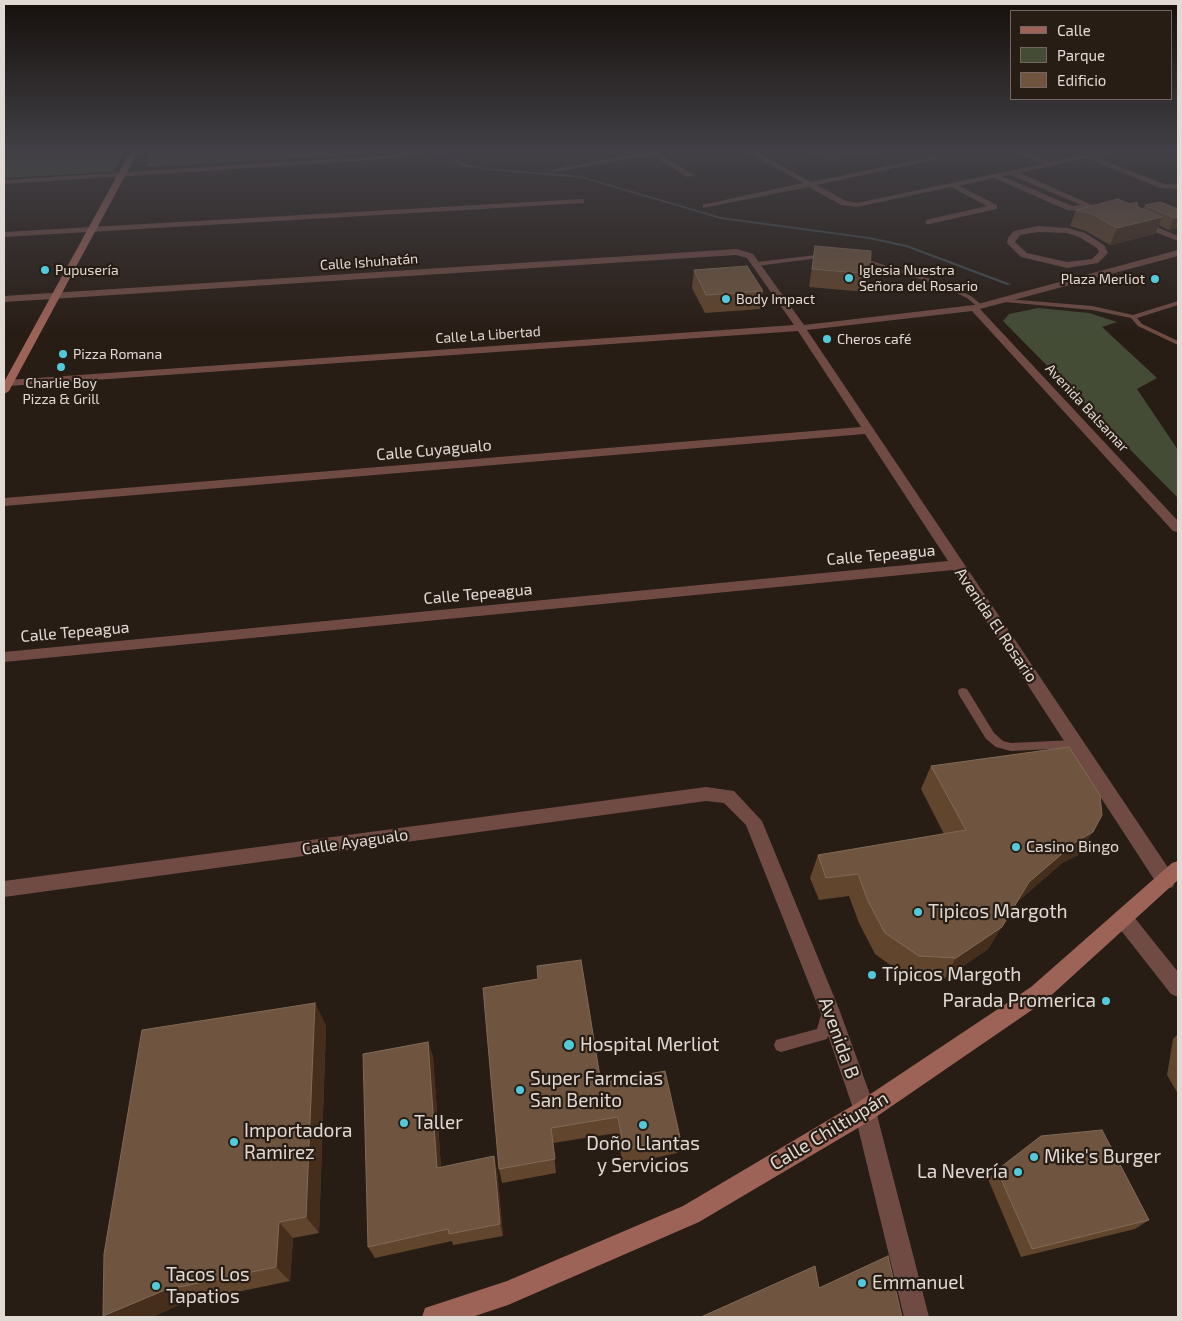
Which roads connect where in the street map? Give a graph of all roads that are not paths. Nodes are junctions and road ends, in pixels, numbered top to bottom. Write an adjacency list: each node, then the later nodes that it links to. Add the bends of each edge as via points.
1 (102, 214): 6 (street)
2 (368, 214): 6 (street)
3 (965, 214): 5 (street)
4 (1135, 220): 8 (street)
5 (929, 222)
6 (93, 230): 7 (street); 16 (street)
7 (4, 235)
8 (1178, 239)
9 (737, 252): 14 (street, Avenida El Rosario, via 750,256); 16 (street, Calle Ishuhatán)
10 (1178, 254): 15 (street, Calle La Libertad)
11 (835, 255): 14 (lane)
12 (849, 256): 20 (lane, via 926,278 969,297)
13 (1095, 262): 13 (street, via 1104,253 1101,247 1082,236 1038,229 1026,230 1012,238 1011,243 1016,249 1036,260 1066,265); 15 (street)
14 (757, 264): 22 (street, Avenida El Rosario)
15 (1114, 271): 18 (street, Calle La Libertad)
16 (55, 297): 17 (street, Calle Ishuhatán); 24 (street)
17 (4, 299)
18 (1007, 301): 20 (street, Calle La Libertad); 21 (lane, via 1092,308)
19 (1178, 303): 21 (lane)
20 (977, 308): 22 (street, Calle La Libertad); 27 (street, Avenida Balsamar)
21 (1133, 317): 23 (lane, via 1140,325)
22 (801, 328): 24 (street, Calle La Libertad); 25 (street, Avenida El Rosario)
23 (1178, 344)
24 (5, 385)
25 (867, 430): 26 (street, Calle Cuyagualo); 28 (street, Avenida El Rosario)
26 (4, 502)
27 (1178, 528)
28 (956, 566): 29 (street, Calle Tepeagua); 31 (street, Avenida El Rosario)
29 (4, 657)
30 (963, 692): 31 (lane, via 990,736 1000,744 1011,747)
31 (1074, 744): 33 (street, Avenida El Rosario)
32 (706, 794): 34 (street, Calle Ayagualo); 37 (street, Avenida B, via 728,796 753,821)
33 (1172, 875): 35 (street, Calle Chiltiupán)
34 (4, 889)
35 (1123, 918): 36 (street); 39 (street, Calle Chiltiupán, via 1038,994)
36 (1178, 987)
37 (829, 1009): 38 (lane, via 822,1034); 39 (street, Avenida B)
38 (781, 1045)
39 (865, 1111): 40 (street, Calle Chiltiupán, via 690,1214 508,1293); 41 (street, Avenida B)
40 (434, 1317)
41 (917, 1317)

